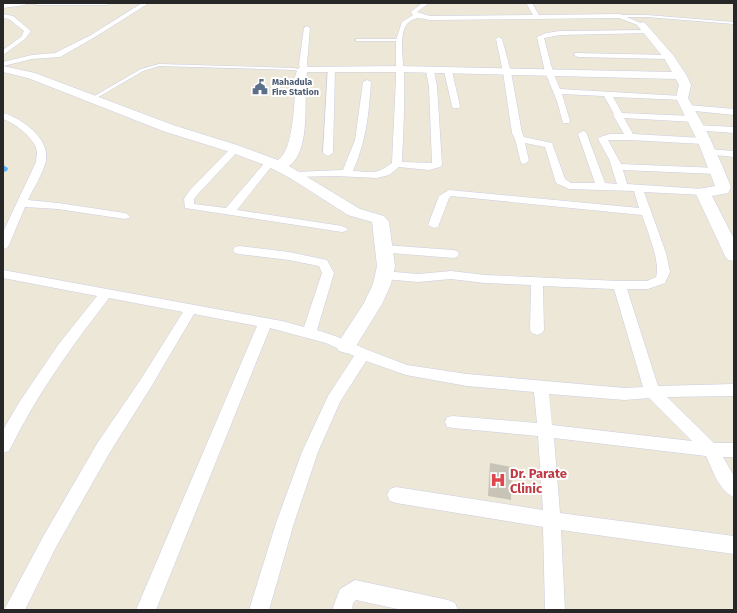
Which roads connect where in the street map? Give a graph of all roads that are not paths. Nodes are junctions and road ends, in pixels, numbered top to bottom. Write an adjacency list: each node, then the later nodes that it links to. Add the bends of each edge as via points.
1 (25, 3): 8 (street)
2 (37, 3): 7 (street)
3 (107, 3): 7 (street)
4 (146, 3): 22 (street, via 57,55 34,56)
5 (426, 3): 10 (street, via 414,12)
6 (529, 3): 12 (street)
7 (92, 4)
8 (3, 6)
9 (3, 16): 19 (street, via 11,17 28,31)
10 (416, 16): 12 (street); 18 (street, via 406,22)
11 (620, 16): 12 (street); 13 (lane); 15 (street)
12 (537, 17)
13 (734, 23)
14 (308, 28): 26 (street)
15 (645, 29): 21 (street); 30 (street, via 542,36 539,40)
16 (499, 39): 29 (street)
17 (357, 40): 18 (lane)
18 (400, 40): 25 (street)
19 (3, 53)
20 (578, 55): 21 (street)
21 (669, 57): 31 (street)
22 (3, 64)
23 (3, 69): 35 (street, via 31,75)
24 (331, 69): 25 (street); 26 (street); 48 (street)
25 (399, 69): 27 (street); 52 (street)
26 (303, 70): 35 (lane, via 159,65 142,70); 51 (street, via 295,141 290,157 283,164)
27 (430, 71): 28 (street); 52 (street, via 437,165 429,167)
28 (448, 71): 29 (street); 36 (street)
29 (508, 72): 30 (street); 45 (street)
30 (549, 72): 31 (street); 33 (street)
31 (681, 76): 38 (street)
32 (367, 82): 55 (street, via 362,133)
33 (558, 91): 34 (street); 41 (street)
34 (607, 93): 38 (street); 39 (street)
35 (93, 98): 47 (street, via 168,128)
36 (456, 106)
37 (734, 112): 38 (street)
38 (690, 113): 39 (street); 42 (street); 46 (street)
39 (617, 115): 44 (street)
40 (3, 116): 61 (street, via 12,119 30,132 42,151 41,162)
41 (566, 121)
42 (734, 130)
43 (583, 134): 57 (street)
44 (630, 137): 46 (street); 53 (street, via 603,139)
45 (520, 139): 50 (street); 57 (street, via 549,144 557,173 564,184)
46 (706, 147): 49 (street); 54 (street)
47 (235, 149): 51 (street); 62 (street, via 188,199 189,206)
48 (328, 153)
49 (734, 154)
50 (524, 161)
51 (273, 164): 56 (street); 62 (street)
52 (397, 164): 55 (street, via 377,175)
53 (616, 167): 54 (street); 58 (street)
54 (717, 171): 60 (street, via 722,190)
55 (347, 173): 56 (street)
56 (295, 175): 68 (street, via 354,212 378,219 383,227)
57 (601, 186): 58 (street)
58 (623, 187): 59 (street)
59 (638, 188): 60 (street); 63 (street)
60 (703, 192): 71 (street)
61 (20, 203): 64 (street); 67 (street)
62 (230, 212): 66 (street)
63 (647, 212): 65 (street, via 449,193 444,196); 75 (street, via 664,272 661,280 648,285)
64 (125, 216)
65 (434, 225)
66 (342, 229)
67 (3, 245)
68 (383, 249): 70 (street); 73 (street, via 386,266)
69 (239, 250): 80 (street, via 289,256 323,263 326,266 328,273)
70 (453, 254)
71 (734, 256)
72 (3, 274): 76 (street)
73 (384, 275): 74 (street, via 418,278 451,275); 81 (street, via 373,304)
74 (537, 281): 75 (street); 79 (street)
75 (619, 285): 85 (street)
76 (105, 294): 77 (street); 88 (street, via 62,348)
77 (191, 309): 78 (street); 95 (street, via 104,447)
78 (264, 323): 80 (street); 96 (street)
79 (537, 330)
80 (310, 333): 81 (street)
81 (346, 346): 82 (street)
82 (363, 354): 83 (street, via 406,370 467,380); 97 (street, via 333,400 310,452)
83 (541, 387): 85 (street, via 626,394); 87 (street)
84 (734, 390): 85 (street)
85 (652, 392): 89 (street)
86 (453, 422): 87 (street)
87 (545, 431): 89 (street); 93 (street)
88 (3, 446)
89 (711, 450): 90 (street); 91 (street)
90 (734, 450)
91 (734, 489)
92 (396, 494): 93 (street)
93 (552, 520): 94 (street); 100 (street)
94 (734, 545)
95 (14, 610)
96 (146, 610)
97 (259, 610)
98 (342, 610): 99 (street, via 344,598 348,592 355,590)
99 (448, 610)
100 (555, 610)

